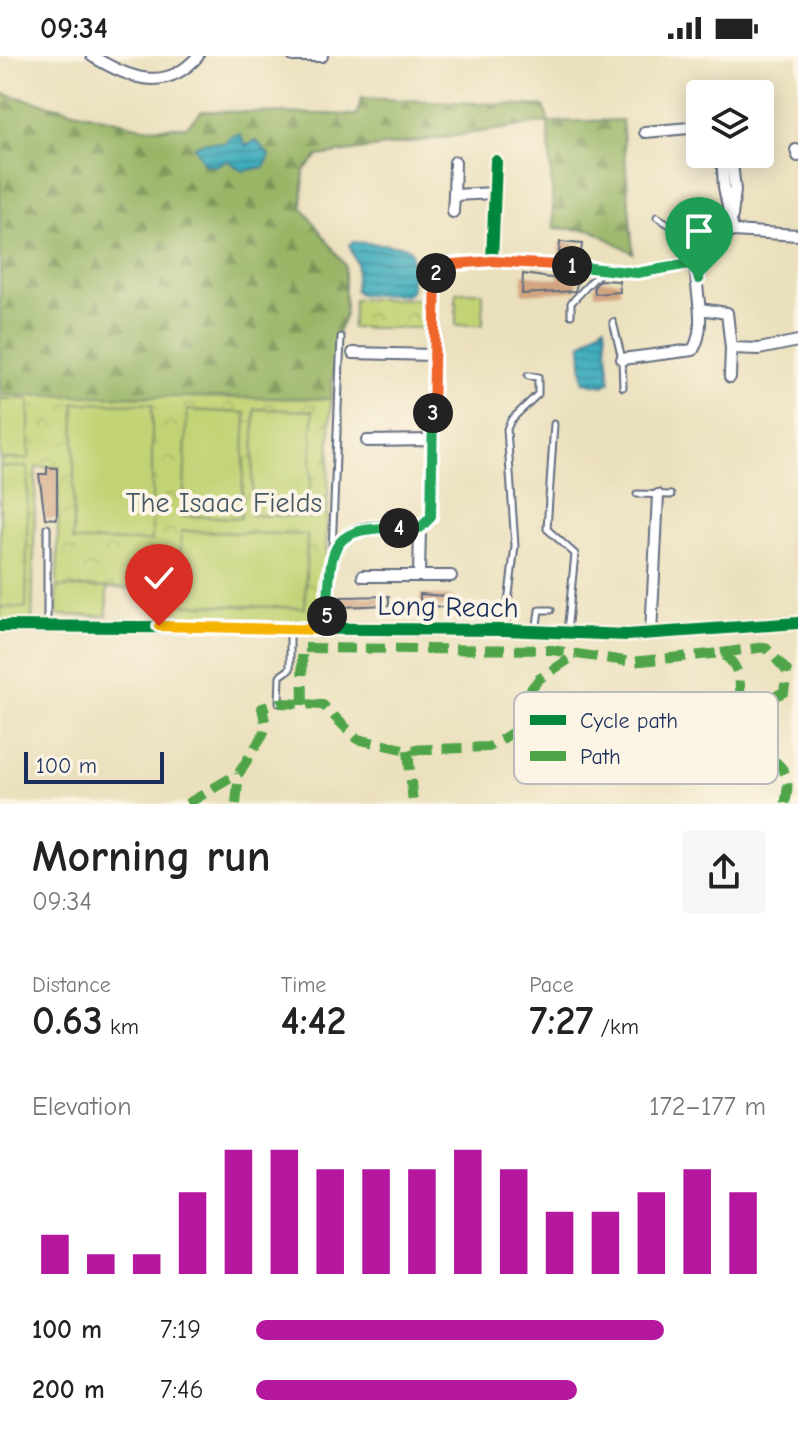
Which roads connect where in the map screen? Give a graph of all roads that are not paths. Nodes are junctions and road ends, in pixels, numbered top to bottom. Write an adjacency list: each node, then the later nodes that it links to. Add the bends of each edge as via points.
1 (92, 56): 2 (street, via 146,81 174,75)
2 (198, 56)
3 (293, 56): 4 (street)
4 (322, 56)
5 (686, 128): 6 (street)
6 (645, 132)
7 (496, 161): 11 (street)
8 (455, 162): 12 (street)
9 (723, 168): 15 (street)
10 (731, 168): 15 (street)
11 (495, 193): 12 (street); 18 (street)
12 (454, 195): 13 (street)
13 (453, 212)
14 (657, 217): 17 (lane)
15 (733, 231): 16 (street); 17 (street)
16 (798, 235)
17 (702, 245): 19 (street)
18 (492, 261): 20 (lane); 28 (street, via 441,265 436,272)
19 (695, 263): 20 (lane, via 637,273); 21 (street)
20 (604, 268): 22 (lane, via 571,303)
21 (700, 309): 26 (street, via 727,313); 29 (street, via 693,350)
22 (571, 315)
23 (613, 322): 29 (lane)
24 (341, 337): 41 (lane)
25 (798, 341): 26 (street)
26 (731, 348): 31 (street)
27 (353, 353): 28 (street)
28 (433, 355): 34 (street)
29 (622, 359): 32 (lane)
30 (528, 376): 51 (lane, via 538,377 538,394 507,429 515,546)
31 (730, 377)
32 (623, 387)
33 (554, 424): 53 (lane, via 547,529 575,554)
34 (432, 440): 35 (street); 40 (street, via 431,517)
35 (367, 441)
36 (637, 494): 37 (lane)
37 (658, 495): 38 (lane); 54 (street)
38 (671, 495)
39 (47, 528): 48 (lane)
40 (420, 528): 41 (street, via 366,527 350,533); 42 (street)
41 (332, 552): 50 (street)
42 (419, 575): 43 (street); 44 (street)
43 (363, 576)
44 (451, 576)
45 (551, 610): 52 (lane, via 539,610)
46 (798, 623): 54 (street, Long Reach)
47 (0, 626): 48 (street, Long Reach)
48 (47, 626): 49 (street, Long Reach)
49 (290, 629): 50 (street, Long Reach); 55 (lane, via 290,669 280,676)
50 (326, 630): 51 (street, Long Reach)
51 (505, 630): 52 (street, Long Reach)
52 (536, 632): 53 (street, Long Reach)
53 (567, 633): 54 (street, Long Reach)
54 (651, 634)
55 (279, 703)

